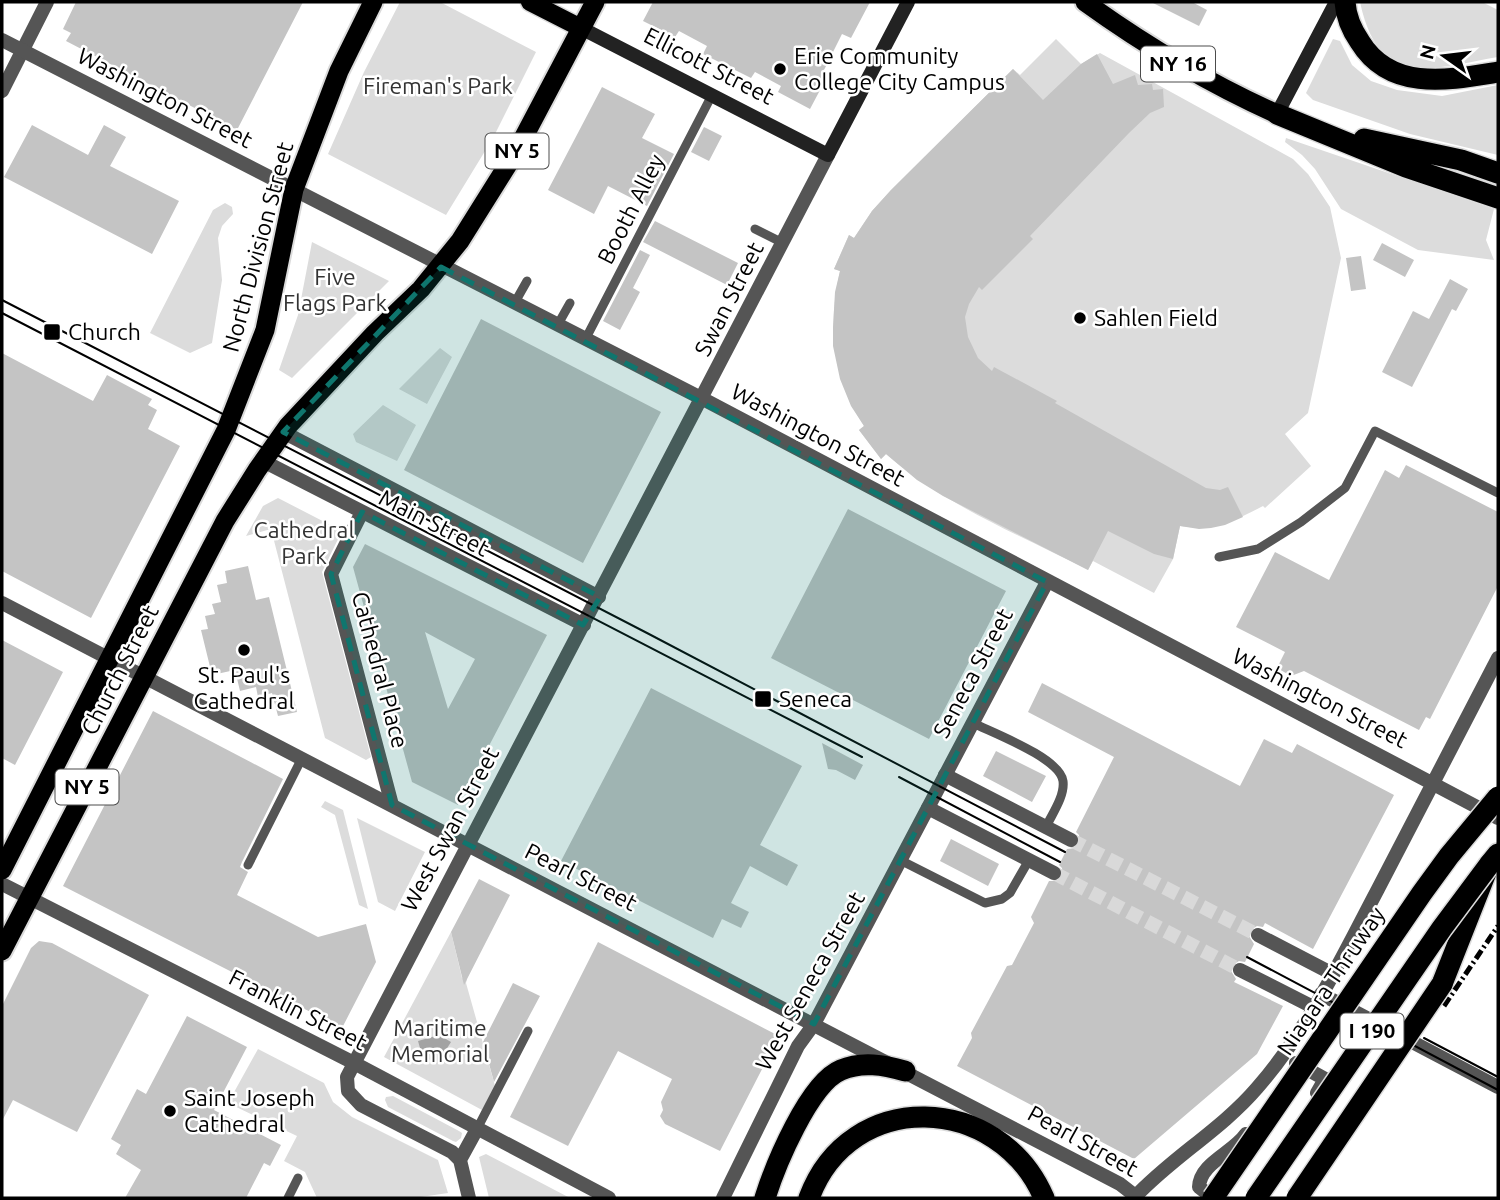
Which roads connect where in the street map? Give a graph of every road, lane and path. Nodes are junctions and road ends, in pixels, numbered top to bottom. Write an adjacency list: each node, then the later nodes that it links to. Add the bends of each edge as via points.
1 (47, 2): 11 (street)
2 (373, 2): 19 (highway, North Division Street, via 339,71)
3 (530, 2): 9 (main road, Ellicott Street)
4 (595, 2): 9 (highway)
5 (908, 2): 17 (main road, Swan Street)
6 (1085, 2): 15 (highway, NY 16, via 1191,72)
7 (1336, 2): 15 (main road)
8 (1345, 2): 12 (highway, via 1347,19 1366,52 1391,71 1431,80)
9 (581, 28): 14 (main road, Ellicott Street); 23 (highway, NY 5, via 501,178)
10 (2, 40): 11 (street, Washington Street)
11 (22, 50): 13 (street); 19 (street, Washington Street)
12 (1498, 72)
13 (2, 91)
14 (712, 95): 17 (main road, Ellicott Street); 28 (lane, Booth Alley)
15 (1277, 114): 16 (highway)
16 (1317, 129): 18 (highway, via 1461,160); 20 (highway, via 1406,167)
17 (828, 155): 22 (street, Swan Street)
18 (1498, 173)
19 (294, 190): 23 (street, Washington Street); 30 (highway, North Division Street, via 265,330)
20 (1498, 198)
21 (755, 229): 22 (lane)
22 (783, 243): 29 (street, Swan Street)
23 (441, 267): 26 (street, Washington Street); 31 (highway, NY 5)
24 (527, 281): 26 (lane)
25 (570, 303): 27 (lane)
26 (514, 304): 27 (street, Washington Street)
27 (557, 326): 28 (street, Washington Street)
28 (584, 340): 29 (street, Washington Street)
29 (703, 400): 36 (street, Washington Street); 37 (street, Swan Street)
30 (226, 430): 40 (highway, Church Street)
31 (283, 432): 32 (highway, NY 5); 37 (street, Main Street)
32 (266, 457): 34 (street, Main Street); 42 (highway, Church Street / NY 5, via 225,521)
33 (1498, 493): 35 (lane, via 1375,430 1345,488 1258,549)
34 (362, 512): 39 (street, Main Street); 48 (street, Cathedral Place, via 331,575)
35 (1219, 557)
36 (1047, 582): 43 (street, Seneca Street); 46 (street, Washington Street)
37 (599, 597): 39 (street, Swan Street)
38 (2, 603): 40 (street, Pearl Street)
39 (586, 621): 53 (street, West Swan Street)
40 (110, 658): 42 (street, Pearl Street); 58 (highway, Church Street)
41 (1498, 659): 46 (street)
42 (144, 676): 44 (street, Pearl Street); 61 (highway, Church Street / NY 5)
43 (973, 723): 45 (street, Seneca Street); 51 (lane, via 1047,760 1059,771 1064,781 1061,795)
44 (302, 758): 48 (street, Pearl Street); 57 (lane)
45 (943, 780): 49 (street, West Seneca Street); 51 (street)
46 (1433, 783): 50 (street, Washington Street); 65 (street)
47 (1498, 797): 84 (highway, Niagara Thruway / I 190, bridge, via 1422,893)
48 (392, 805): 53 (street, Pearl Street)
49 (928, 808): 54 (street, West Seneca Street); 55 (street)
50 (1498, 818)
51 (1046, 827): 52 (street)
52 (1071, 840)
53 (467, 844): 67 (street, Pearl Street); 69 (street, West Swan Street)
54 (900, 860): 55 (lane, via 985,902 1010,893); 67 (street, West Seneca Street)
55 (1029, 860): 59 (street)
56 (1494, 860): 86 (highway, I 190, bridge); 87 (highway, bridge, via 1442,984)
57 (248, 865)
58 (2, 870)
59 (1054, 873)
60 (2, 884): 61 (street, Franklin Street)
61 (29, 898): 63 (highway, Church Street / NY 5); 69 (street, Franklin Street)
62 (1258, 936): 65 (street)
63 (2, 951)
64 (1240, 970): 66 (street)
65 (1327, 985): 66 (street); 71 (street); 72 (street)
66 (1313, 1007): 83 (street, via 1257,1088)
67 (814, 1024): 70 (street, Pearl Street); 79 (street, West Seneca Street, via 798,1046)
68 (528, 1031): 73 (lane)
69 (354, 1063): 73 (street, Franklin Street); 74 (street, via 347,1077 348,1091 360,1105)
70 (905, 1070): 80 (highway, via 877,1064 855,1066 824,1080 806,1107); 83 (street, Pearl Street, via 1120,1184)
71 (1498, 1076)
72 (1498, 1087)
73 (477, 1129): 74 (street); 78 (street, Franklin Street)
74 (460, 1160): 77 (street)
75 (298, 1178): 76 (lane)
76 (288, 1198)
77 (469, 1198)
78 (609, 1198)
79 (723, 1198)
80 (765, 1198)
81 (809, 1198): 82 (highway, via 826,1166 847,1144 875,1127 908,1117 936,1116 995,1137 1014,1153)
82 (1044, 1198)
83 (1136, 1198)
84 (1213, 1198): 85 (street, via 1199,1187 1199,1179 1239,1144 1296,1063 1325,1079)
85 (1245, 1198)
86 (1256, 1198)
87 (1297, 1198)

